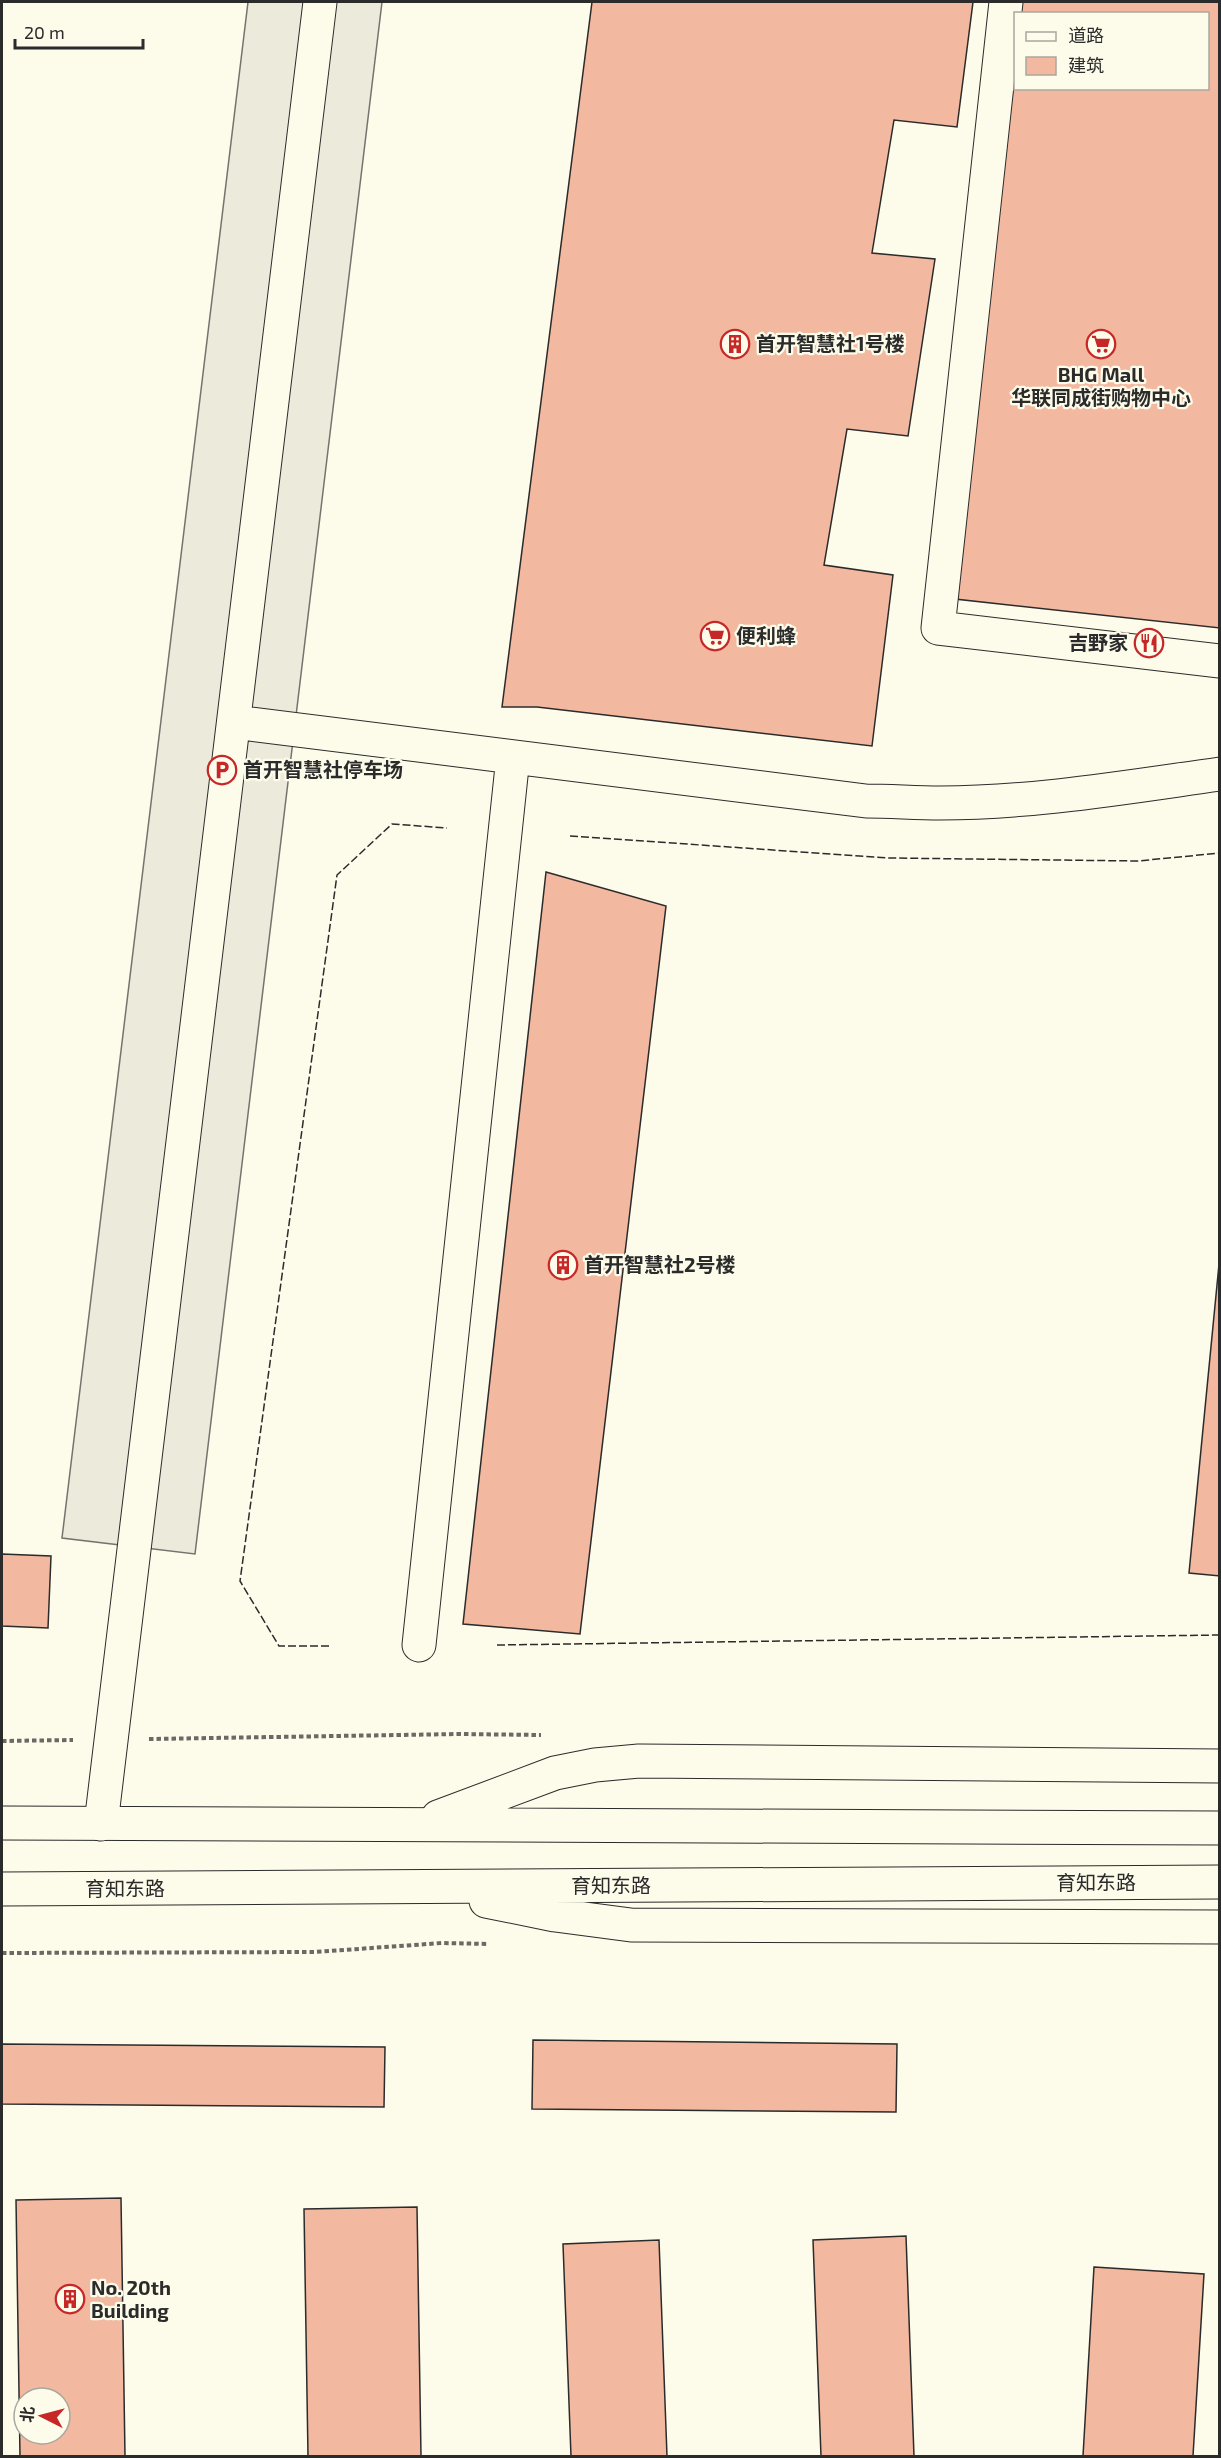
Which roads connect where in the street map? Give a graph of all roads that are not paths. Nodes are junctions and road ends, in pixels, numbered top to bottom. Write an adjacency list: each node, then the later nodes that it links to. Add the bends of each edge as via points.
1 (320, 2): 4 (main road)
2 (1006, 2): 3 (main road, via 938,628)
3 (1220, 661)
4 (234, 722): 5 (main road); 10 (main road)
5 (513, 757): 6 (main road, via 866,801 941,803 1106,791); 7 (main road)
6 (1220, 774)
7 (419, 1646)
8 (1220, 1766): 11 (main road, via 639,1761 555,1773 428,1820)
9 (2, 1823): 10 (main road)
10 (102, 1824): 11 (main road)
11 (381, 1825): 12 (main road)
12 (1220, 1828)
13 (1220, 1882): 14 (main road, 育知东路)
14 (380, 1887): 15 (main road, 育知东路); 16 (main road, via 631,1925)
15 (2, 1889)
16 (1220, 1927)

